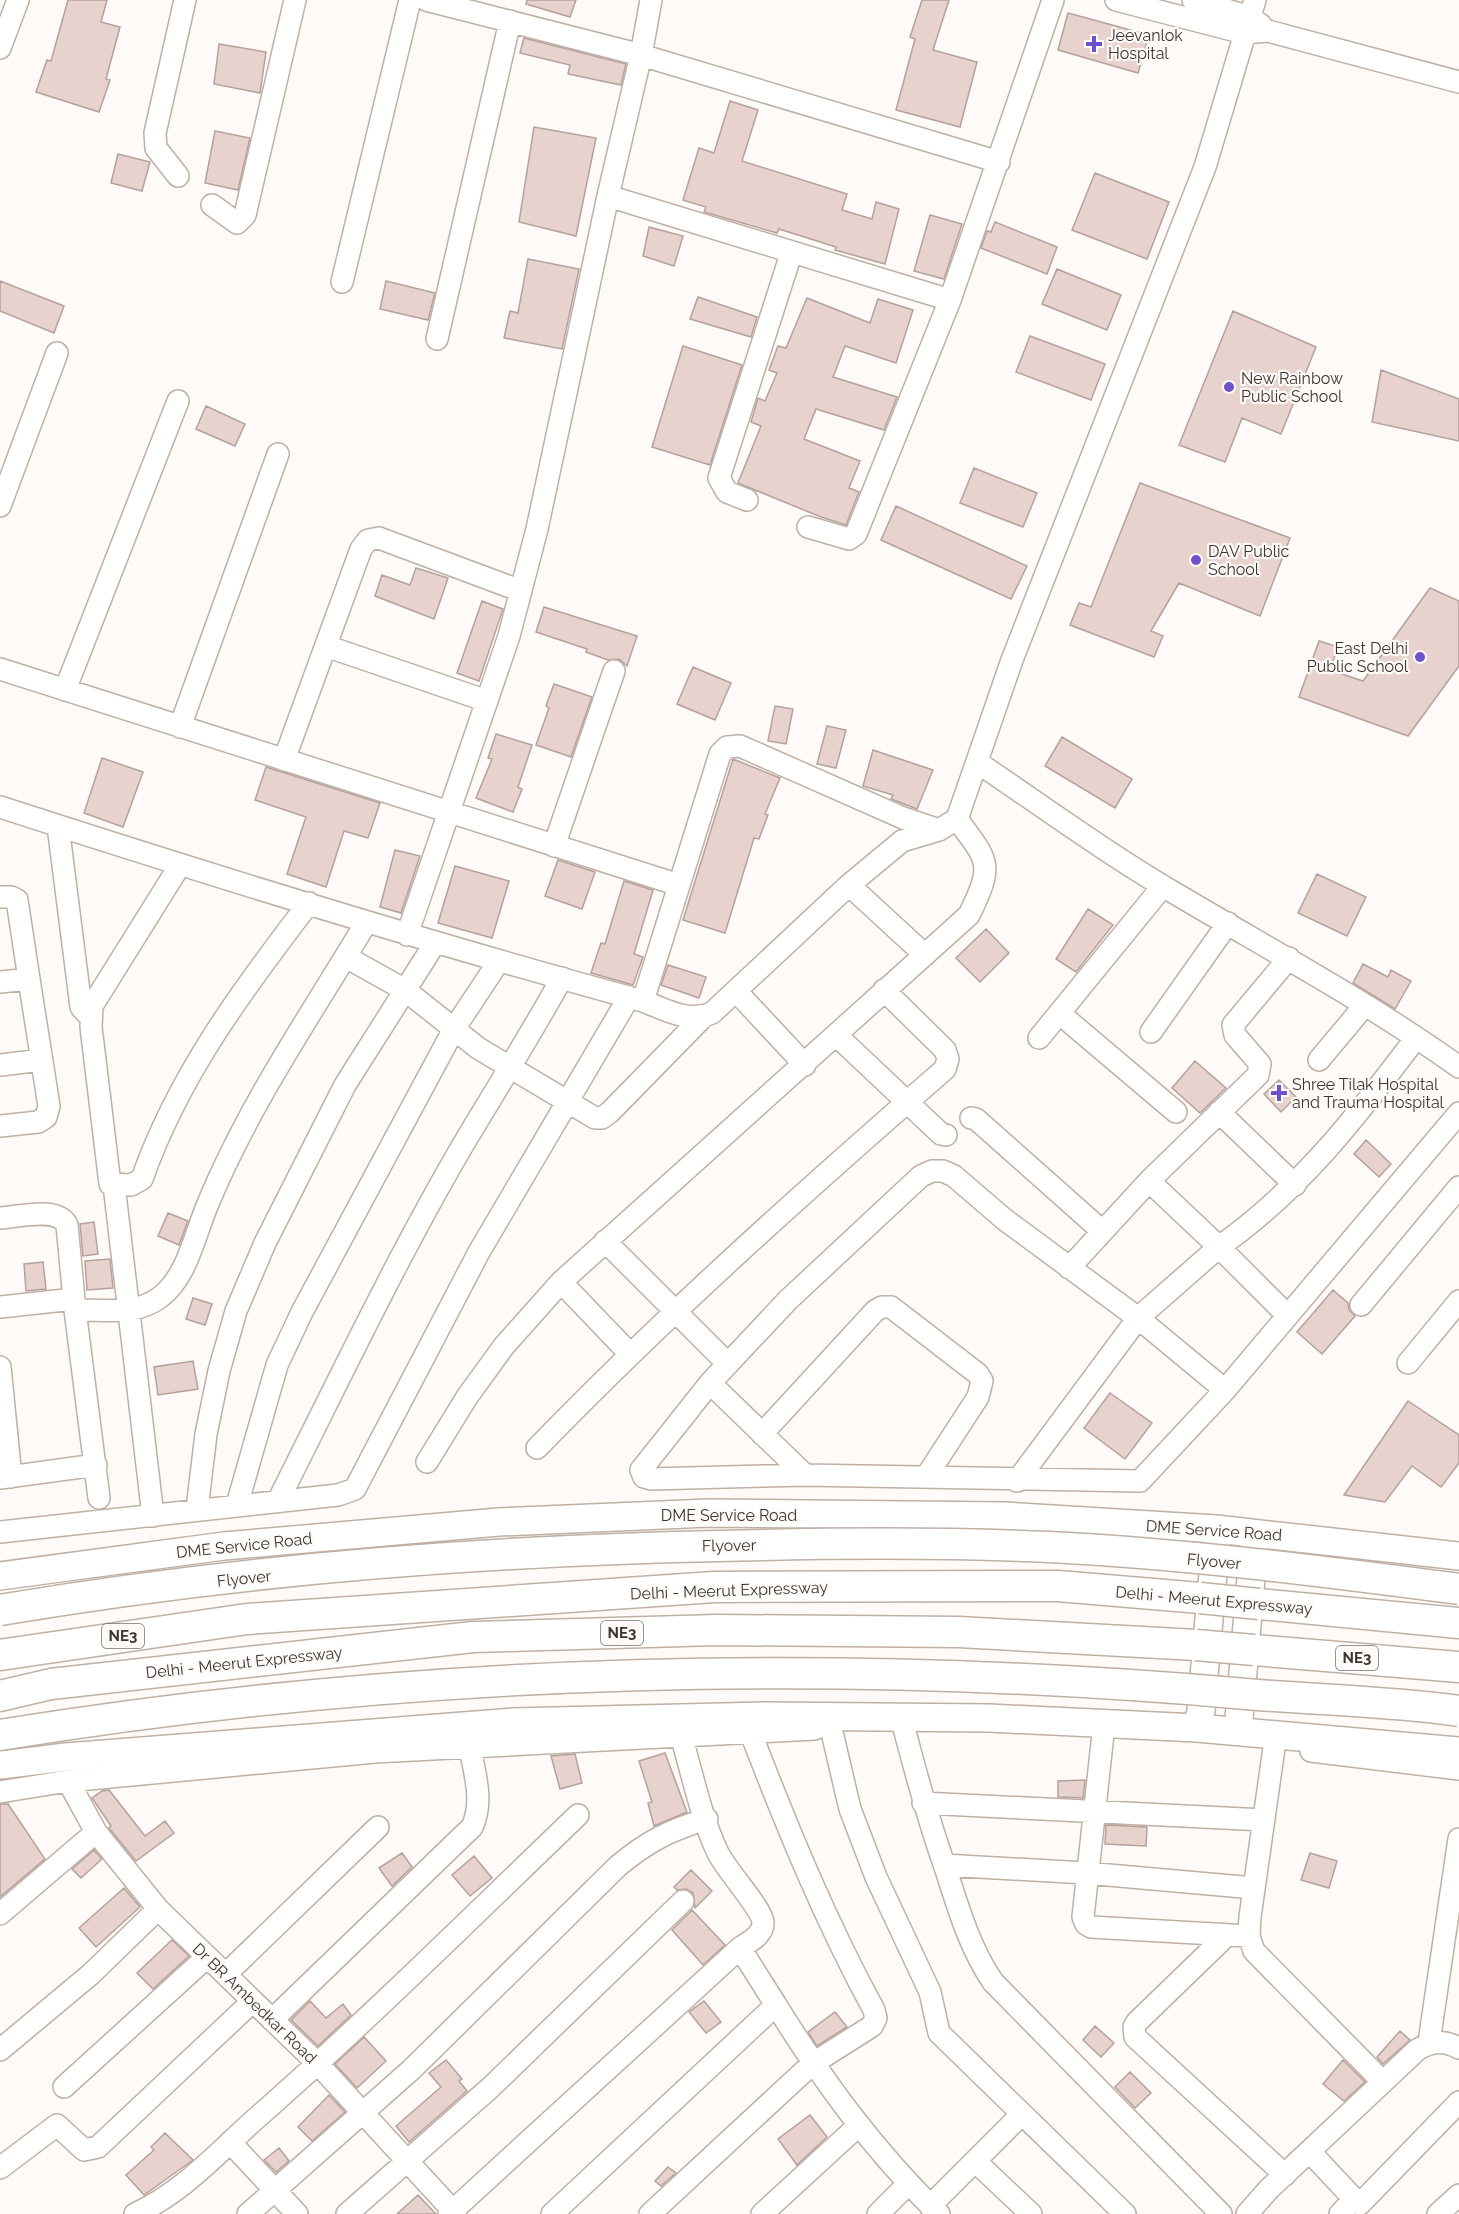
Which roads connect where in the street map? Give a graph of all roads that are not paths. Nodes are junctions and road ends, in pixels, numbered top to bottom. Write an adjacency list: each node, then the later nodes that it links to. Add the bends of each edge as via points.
1 (18, 0): 12 (street)
2 (184, 0): 16 (street, via 155,133 156,148)
3 (295, 0): 18 (street, via 245,215 237,223)
4 (410, 0): 20 (street)
5 (426, 0): 11 (street)
6 (651, 0): 13 (street)
7 (1053, 0): 15 (street)
8 (1116, 0): 10 (street)
9 (1193, 0): 10 (street)
10 (1250, 17): 14 (street, via 1268,31); 37 (street, via 1205,167 1012,660)
11 (510, 21): 13 (street); 22 (street)
12 (0, 48)
13 (641, 54): 15 (street); 17 (street)
14 (1459, 82)
15 (999, 162): 21 (street)
16 (178, 176)
17 (608, 196): 19 (street); 29 (street)
18 (212, 205)
19 (791, 254): 21 (street); 26 (street, via 718,478 727,492)
20 (342, 282)
21 (950, 300): 28 (street, via 856,534 849,539)
22 (437, 339)
23 (57, 353): 27 (street)
24 (178, 401): 33 (street)
25 (278, 454): 35 (street)
26 (747, 500)
27 (0, 506)
28 (808, 527)
29 (521, 591): 30 (street, via 379,538 368,540 361,549); 34 (street)
30 (326, 646): 34 (street); 36 (street)
31 (0, 669): 33 (street)
32 (614, 671): 42 (street)
33 (66, 690): 35 (street)
34 (487, 701): 39 (street)
35 (180, 727): 36 (street)
36 (284, 760): 39 (street)
37 (978, 762): 40 (street); 46 (street)
38 (0, 807): 41 (street)
39 (448, 813): 42 (street); 51 (street)
40 (948, 824): 44 (street, via 903,818 740,746 727,747 720,754); 45 (street, via 902,841); 53 (street, via 984,856 984,884 969,915)
41 (58, 826): 43 (street); 67 (street, via 81,1007)
42 (554, 846): 44 (street)
43 (180, 865): 48 (street); 67 (street, via 100,990)
44 (679, 885): 63 (street)
45 (849, 885): 53 (street); 62 (street)
46 (1163, 886): 50 (street); 65 (street)
47 (0, 897): 58 (street, via 17,900)
48 (309, 903): 49 (street); 88 (street, via 249,981 204,1050 142,1179 131,1185)
49 (366, 923): 51 (street); 54 (street)
50 (1228, 923): 55 (street); 69 (street)
51 (407, 935): 52 (street)
52 (435, 943): 56 (street); 60 (street)
53 (925, 955): 61 (street)
54 (345, 957): 60 (street); 101 (street, via 267,1086 174,1282 158,1299)
55 (1289, 958): 64 (street); 82 (street, via 1233,1025 1235,1035 1256,1059 1260,1071)
56 (499, 961): 57 (street); 68 (street)
57 (562, 978): 63 (street); 78 (street)
58 (29, 979): 59 (street); 73 (street)
59 (0, 982)
60 (405, 990): 68 (street); 123 (street, via 355,1068 316,1140 236,1311 213,1402)
61 (884, 990): 70 (street); 80 (street, via 945,1050 948,1059 945,1069)
62 (736, 991): 66 (street); 76 (street)
63 (636, 999): 66 (street, via 684,1017); 79 (street)
64 (1365, 1005): 72 (street); 74 (street)
65 (1059, 1013): 71 (street); 81 (street)
66 (703, 1017): 79 (street, via 602,1118)
67 (91, 1018): 88 (street, via 108,1181)
68 (454, 1029): 78 (street); 122 (street, via 322,1270 282,1354)
69 (1151, 1032)
70 (837, 1035): 76 (street); 80 (street)
71 (1039, 1038)
72 (1416, 1038): 77 (street); 89 (street, via 1336,1140)
73 (42, 1060): 75 (street); 85 (street, via 49,1106 46,1117 38,1122)
74 (1319, 1060)
75 (0, 1065)
76 (805, 1065): 93 (street)
77 (1459, 1067)
78 (511, 1068): 79 (street); 121 (street, via 419,1225)
79 (567, 1102): 121 (street, via 464,1280 355,1489 338,1495)
80 (907, 1102): 86 (street); 102 (street)
81 (1176, 1112)
82 (1219, 1112): 87 (street); 89 (street)
83 (1459, 1113): 103 (street)
84 (971, 1118): 92 (street)
85 (0, 1126)
86 (946, 1135)
87 (1149, 1181): 92 (street); 94 (street)
88 (114, 1185): 101 (street)
89 (1295, 1185): 94 (street, via 1259,1219)
90 (1459, 1187): 99 (street)
91 (0, 1218): 98 (street, via 48,1215 65,1220)
92 (1101, 1230): 95 (street)
93 (604, 1241): 96 (street); 102 (street)
94 (1219, 1248): 103 (street); 104 (street)
95 (1069, 1268): 104 (street); 107 (street, via 954,1176 932,1171 921,1176 788,1300)
96 (561, 1282): 105 (street); 114 (street, via 504,1346)
97 (1459, 1301): 106 (street)
98 (74, 1305): 100 (street); 101 (street); 115 (street)
99 (1361, 1305)
100 (0, 1306)
101 (130, 1312): 124 (street)
102 (675, 1313): 105 (street); 107 (street)
103 (1287, 1315): 110 (street)
104 (1138, 1318): 110 (street); 119 (street)
105 (630, 1354): 113 (street)
106 (1408, 1363)
107 (728, 1364): 109 (street)
108 (0, 1367): 111 (street)
109 (710, 1383): 112 (street); 116 (street, via 645,1462 641,1470 644,1477)
110 (1225, 1390): 119 (street, via 1140,1481)
111 (2, 1396): 117 (street)
112 (762, 1434): 116 (street); 118 (street, via 875,1311 891,1307 982,1381 978,1397)
113 (537, 1448)
114 (427, 1462)
115 (96, 1465): 117 (street); 120 (street)
116 (805, 1475): 118 (street)
117 (5, 1477)
118 (926, 1477): 119 (street)
119 (1017, 1481)
120 (99, 1498)
121 (278, 1501): 122 (street)
122 (237, 1505): 123 (street)
123 (197, 1509): 124 (street)
124 (153, 1516): 126 (street)
125 (1216, 1529): 127 (main road, DME Service Road); 129 (main road, DME Service Road, via 1005,1516 663,1515 499,1522 224,1546); 140 (main road)
126 (0, 1532)
127 (1255, 1533): 128 (main road, DME Service Road); 141 (main road)
128 (1459, 1556)
129 (0, 1576)
130 (1459, 1588): 131 (highway, Flyover, bridge, via 1312,1569 1049,1547 828,1543 576,1549 349,1566)
131 (0, 1610)
132 (1459, 1623): 133 (highway, Delhi - Meerut Expressway / NE3, bridge, via 1058,1586 714,1587 247,1619)
133 (0, 1655)
134 (1459, 1667): 135 (highway, Delhi - Meerut Expressway / NE3, bridge, via 1196,1645 936,1632 717,1630 473,1637 51,1684)
135 (0, 1696)
136 (1459, 1711): 144 (highway, bridge, via 1149,1686 903,1673 690,1672 501,1678 257,1698)
137 (679, 1726): 140 (main road, via 989,1718); 142 (street); 145 (main road); 155 (street)
138 (831, 1728): 139 (street); 142 (street); 183 (street, via 850,1809 876,1877 930,1992 939,2033)
139 (904, 1728): 143 (street); 152 (street)
140 (1197, 1728): 141 (main road)
141 (1238, 1730): 147 (main road)
142 (750, 1731): 178 (street, via 830,1927 876,2018 872,2026)
143 (1103, 1734): 146 (street); 153 (street)
144 (0, 1735)
145 (467, 1736): 148 (main road, via 66,1757); 150 (street, via 375,1752); 173 (street, via 479,1802 472,1827)
146 (1274, 1748): 149 (street); 156 (street)
147 (1459, 1751)
148 (0, 1765)
149 (1459, 1769)
150 (68, 1781): 151 (street); 158 (street, Dr BR Ambedkar Road)
151 (0, 1792)
152 (923, 1803): 153 (street); 160 (street)
153 (1095, 1810): 156 (street); 161 (street)
154 (578, 1815): 177 (street)
155 (707, 1819): 168 (street, via 718,1853 761,1915 760,1934); 182 (street, via 674,1829 645,1844 618,1866 492,1992)
156 (1264, 1820): 162 (street)
157 (378, 1827): 170 (street)
158 (96, 1832): 164 (street, Dr BR Ambedkar Road); 165 (street)
159 (1459, 1839): 174 (street)
160 (944, 1865): 161 (street); 207 (street, via 964,1928 993,1982)
161 (1086, 1873): 162 (street); 166 (street, via 1083,1917 1091,1928)
162 (1254, 1888): 167 (street)
163 (683, 1901): 187 (street, via 490,2087)
164 (158, 1909): 169 (street, Dr BR Ambedkar Road); 176 (street, via 91,1974)
165 (0, 1914)
166 (1227, 1935): 167 (street); 190 (street, via 1137,2022 1133,2032)
167 (1249, 1936): 179 (street, via 1264,1964)
168 (740, 1948): 172 (street); 196 (street)
169 (207, 1957): 170 (street, Dr BR Ambedkar Road); 180 (street)
170 (226, 1974): 171 (street, Dr BR Ambedkar Road)
171 (253, 2001): 173 (street, Dr BR Ambedkar Road); 189 (street, via 98,2147 84,2150 57,2125)
172 (776, 2005): 178 (street); 201 (street)
173 (272, 2020): 177 (street, Dr BR Ambedkar Road)
174 (1429, 2043): 175 (street, via 1442,2042); 179 (street)
175 (1459, 2049)
176 (0, 2050)
177 (318, 2064): 182 (street, Dr BR Ambedkar Road); 185 (street)
178 (812, 2064): 184 (street); 202 (street)
179 (1383, 2082): 186 (street)
180 (64, 2087)
181 (1459, 2102): 194 (street)
182 (363, 2111): 187 (street, Dr BR Ambedkar Road); 192 (street)
183 (1021, 2115): 188 (street); 206 (street)
184 (858, 2126): 191 (street); 203 (street)
185 (230, 2142): 192 (street); 197 (street, via 182,2186)
186 (1310, 2152): 190 (street); 194 (street)
187 (408, 2160): 196 (street, Dr BR Ambedkar Road); 200 (street)
188 (975, 2161): 195 (street); 205 (street)
189 (0, 2168)
190 (1285, 2175): 208 (street)
191 (908, 2184): 195 (street); 204 (street)
192 (275, 2190): 198 (street); 199 (street)
193 (1459, 2195): 209 (street)
194 (1356, 2208)
195 (935, 2210)
196 (453, 2213)
197 (135, 2214)
198 (248, 2214)
199 (297, 2214)
200 (347, 2214)
201 (552, 2214)
202 (650, 2214)
203 (762, 2214)
204 (878, 2214)
205 (1031, 2214)
206 (1125, 2214)
207 (1221, 2214)
208 (1247, 2214)
209 (1438, 2214)

